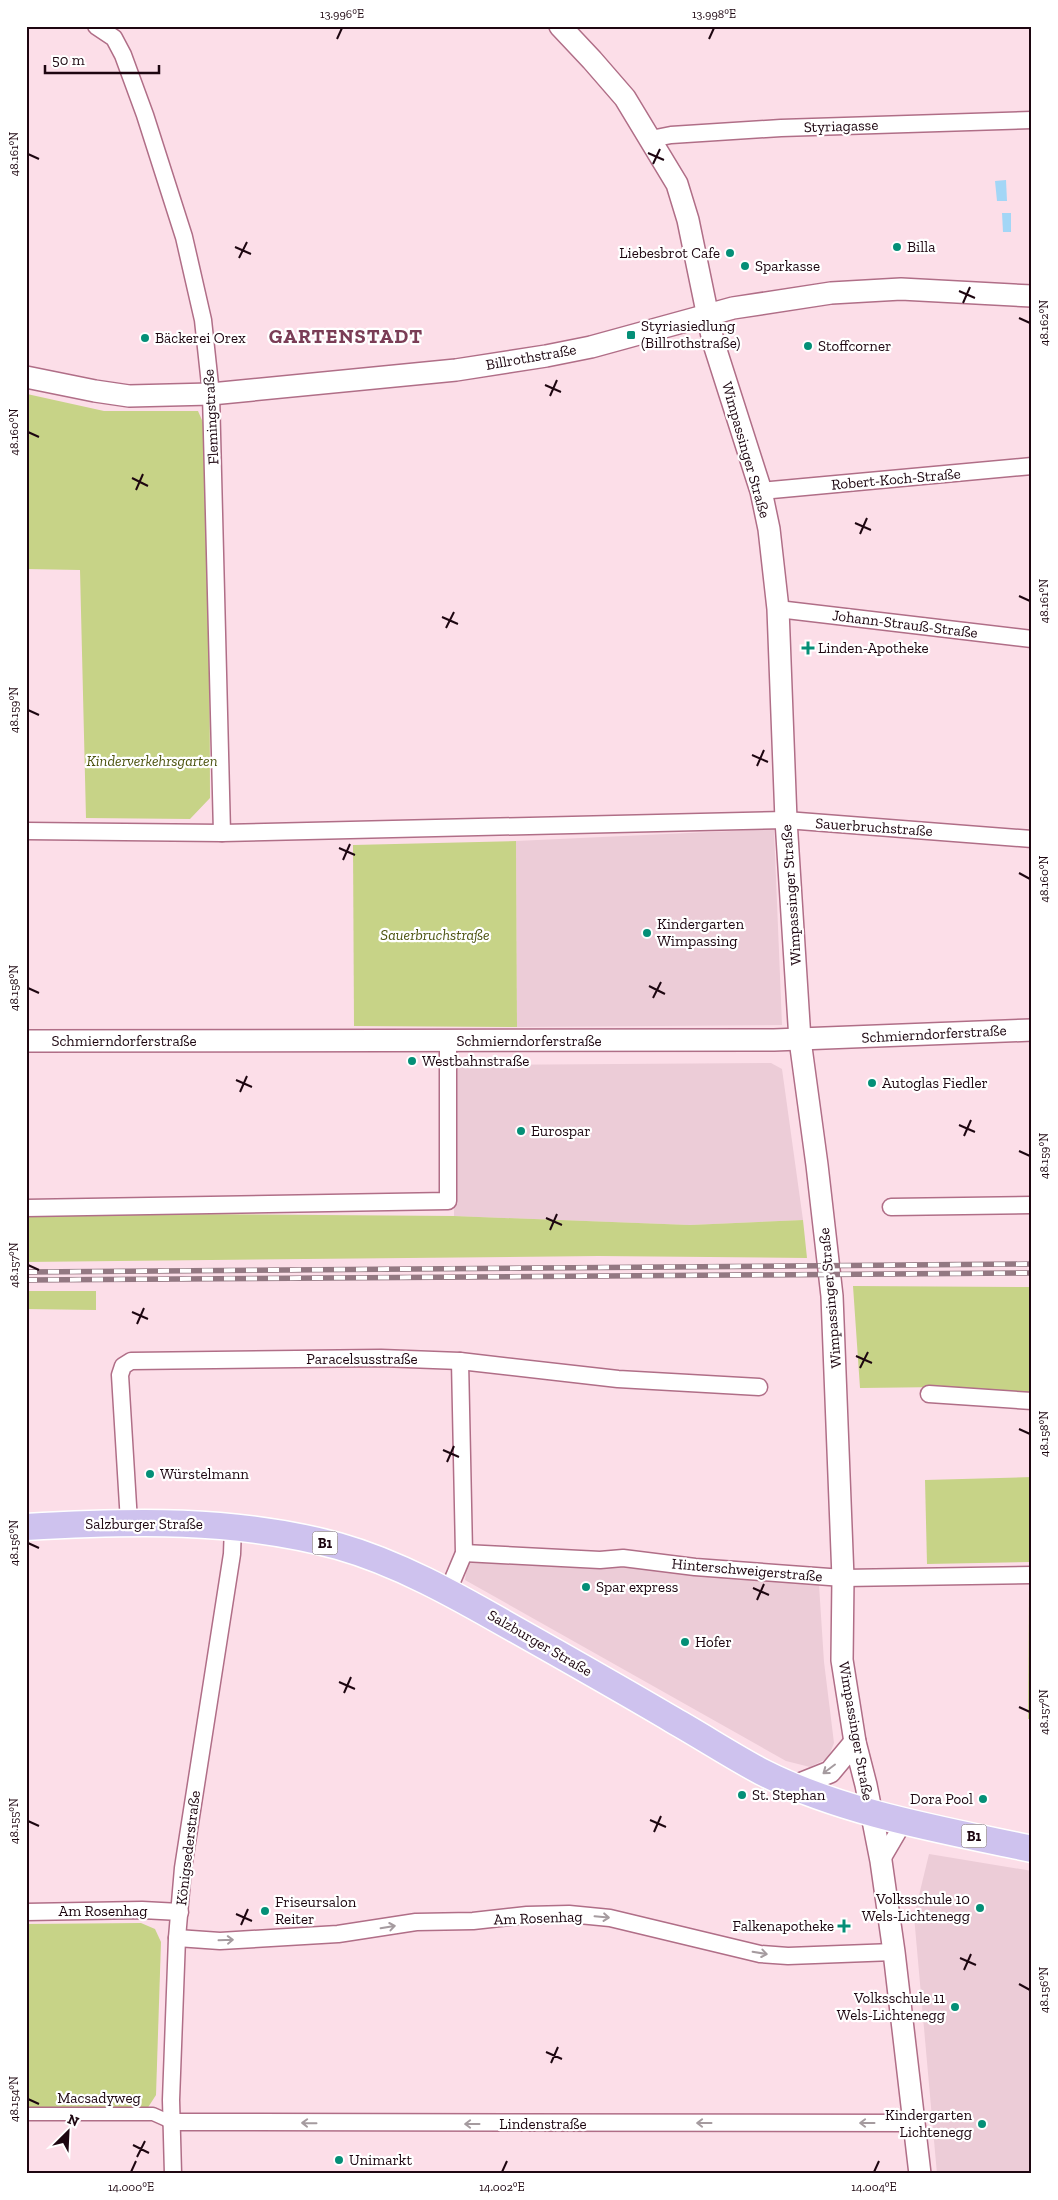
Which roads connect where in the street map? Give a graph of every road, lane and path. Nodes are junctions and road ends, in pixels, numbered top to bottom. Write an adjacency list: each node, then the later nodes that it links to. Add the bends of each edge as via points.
1 (96, 26): 8 (street, Flemingstraße, via 114,38 123,55 182,229 203,320)
2 (560, 26): 4 (street, Wimpassinger Straße, via 625,98)
3 (1032, 120): 4 (street, Styriagasse, via 771,129)
4 (650, 139): 6 (street, Wimpassinger Straße, via 677,184)
5 (1032, 296): 6 (street, Billrothstraße, via 866,289 742,306)
6 (708, 315): 8 (street, Billrothstraße, via 546,356 456,370); 10 (street, Wimpassinger Straße, via 713,341)
7 (26, 377): 8 (street, Billrothstraße, via 129,396)
8 (212, 394): 15 (street, Flemingstraße)
9 (1032, 466): 10 (street, Robert-Koch-Straße)
10 (761, 491): 11 (street, Wimpassinger Straße, via 774,558)
11 (778, 609): 12 (street, Johann-Strauß-Straße); 13 (street, Wimpassinger Straße)
12 (1032, 639)
13 (786, 820): 15 (street, Sauerbruchstraße); 16 (street, Sauerbruchstraße); 18 (street, Wimpassinger Straße)
14 (26, 831): 15 (street, Sauerbruchstraße)
15 (222, 833)
16 (1032, 839)
17 (1032, 1030): 18 (street, Schmierndorferstraße)
18 (800, 1040): 20 (street, Schmierndorferstraße); 33 (street, Wimpassinger Straße, via 832,1296)
19 (26, 1041): 20 (street, Schmierndorferstraße)
20 (448, 1041): 23 (street, via 448,1201)
21 (1032, 1205): 22 (street)
22 (891, 1207)
23 (26, 1208)
24 (460, 1361): 25 (street, Paracelsusstraße, via 618,1379); 28 (street, Paracelsusstraße, via 381,1358 131,1361 123,1366 120,1375); 31 (street)
25 (759, 1388)
26 (929, 1394): 27 (street)
27 (1032, 1401)
28 (129, 1522): 29 (main road, Salzburger Straße / B1); 30 (main road, Salzburger Straße / B1)
29 (233, 1526): 34 (main road, Salzburger Straße / B1, via 340,1547); 42 (street, Königsederstraße, via 232,1554 184,1863)
30 (26, 1527)
31 (464, 1553): 33 (street, Hinterschweigerstraße, via 600,1560 623,1558 695,1568); 34 (street)
32 (1032, 1575): 33 (street, Hinterschweigerstraße)
33 (843, 1578): 35 (street, Wimpassinger Straße, via 842,1660)
34 (448, 1591): 36 (main road, Salzburger Straße / B1, via 763,1772)
35 (855, 1742): 36 (street, one-way to 36, via 830,1772); 37 (street, Wimpassinger Straße)
36 (795, 1786): 37 (main road, Salzburger Straße / B1)
37 (870, 1812): 38 (main road, Salzburger Straße / B1); 40 (street, Wimpassinger Straße)
38 (905, 1820): 39 (main road, Salzburger Straße / B1); 40 (street)
39 (1032, 1849)
40 (881, 1861): 44 (street, Wimpassinger Straße)
41 (26, 1912): 42 (street, Am Rosenhag)
42 (180, 1912): 43 (street, Königsederstraße)
43 (177, 1938): 44 (street, Am Rosenhag, one-way to 44, via 220,1941 328,1935 416,1922 569,1914 610,1918 760,1954); 46 (street, Königsederstraße)
44 (894, 1952): 47 (street, Wimpassinger Straße)
45 (26, 2114): 46 (street, Macsadyweg, via 154,2114)
46 (171, 2122): 47 (street, Lindenstraße, one-way to 46); 48 (street, Königsederstraße)
47 (915, 2123): 49 (street, Wimpassinger Straße)
48 (173, 2174)
49 (920, 2174)

